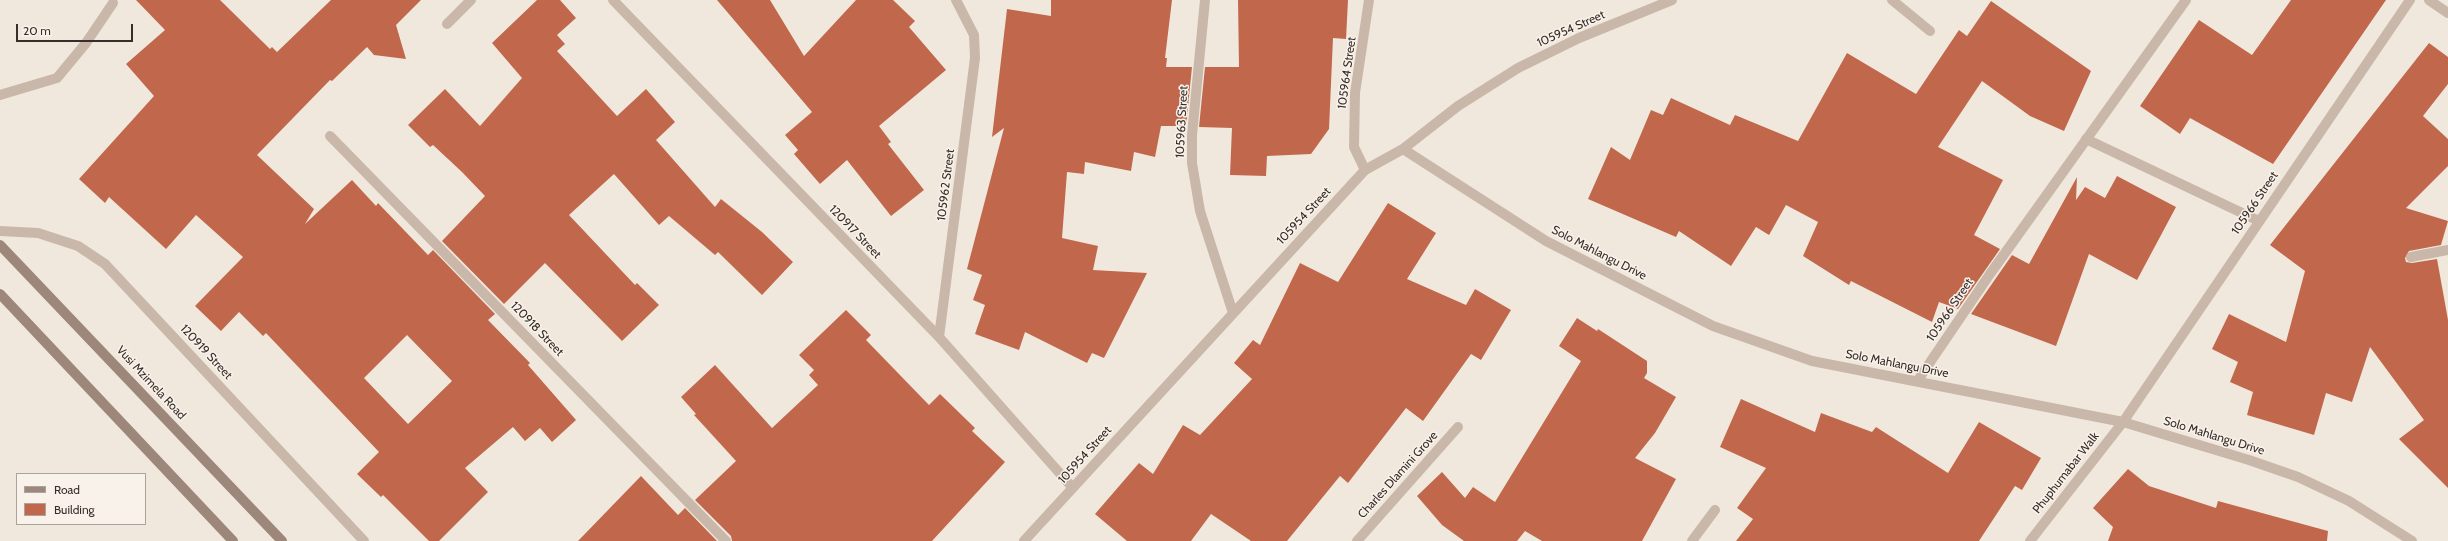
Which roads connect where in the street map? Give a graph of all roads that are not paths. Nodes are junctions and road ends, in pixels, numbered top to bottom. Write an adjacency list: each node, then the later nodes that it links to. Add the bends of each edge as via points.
1 (471, 0): 13 (street)
2 (613, 0): 27 (street, 120917 Street)
3 (956, 0): 27 (street, 105962 Street, via 974,34 973,82)
4 (1205, 0): 26 (street, 105963 Street, via 1192,135 1192,163 1200,210)
5 (1369, 0): 19 (street, 105964 Street, via 1355,93 1354,147)
6 (1672, 0): 18 (street, 105954 Street, via 1579,38 1518,68 1458,106)
7 (1892, 0): 14 (street)
8 (2186, 0): 17 (street, 105966 Street)
9 (2410, 0): 20 (street, 105966 Street)
10 (2429, 0): 12 (street)
11 (113, 3): 15 (street, via 86,43 57,78)
12 (2448, 13)
13 (447, 24)
14 (1930, 31)
15 (0, 95)
16 (330, 136): 36 (street, 120918 Street)
17 (2086, 139): 20 (street); 28 (street, 105966 Street)
18 (1403, 149): 19 (street, 105954 Street); 28 (street, Solo Mahlangu Drive, via 1546,241 1713,326 1812,361)
19 (1365, 170): 26 (street, 105954 Street)
20 (2259, 221): 29 (street, 105966 Street)
21 (0, 231): 35 (street, 120919 Street, via 38,233 78,246 105,264)
22 (0, 245): 34 (main road, Vusi Mzimela Road)
23 (2448, 250): 24 (street)
24 (2411, 257)
25 (0, 294): 33 (main road)
26 (1233, 313): 31 (street, 105954 Street)
27 (939, 337): 31 (street, 120917 Street)
28 (1918, 380): 29 (street, Solo Mahlangu Drive)
29 (2123, 422): 40 (street, Phuphumabar Walk); 41 (street, Solo Mahlangu Drive, via 2298,477 2349,501)
30 (1458, 426): 38 (street, Charles Dlamini Grove)
31 (1072, 487): 37 (street, 105954 Street)
32 (1715, 510): 39 (street)
33 (233, 541)
34 (282, 541)
35 (364, 541)
36 (726, 541)
37 (1024, 541)
38 (1357, 541)
39 (1692, 541)
40 (2030, 541)
41 (2412, 541)

